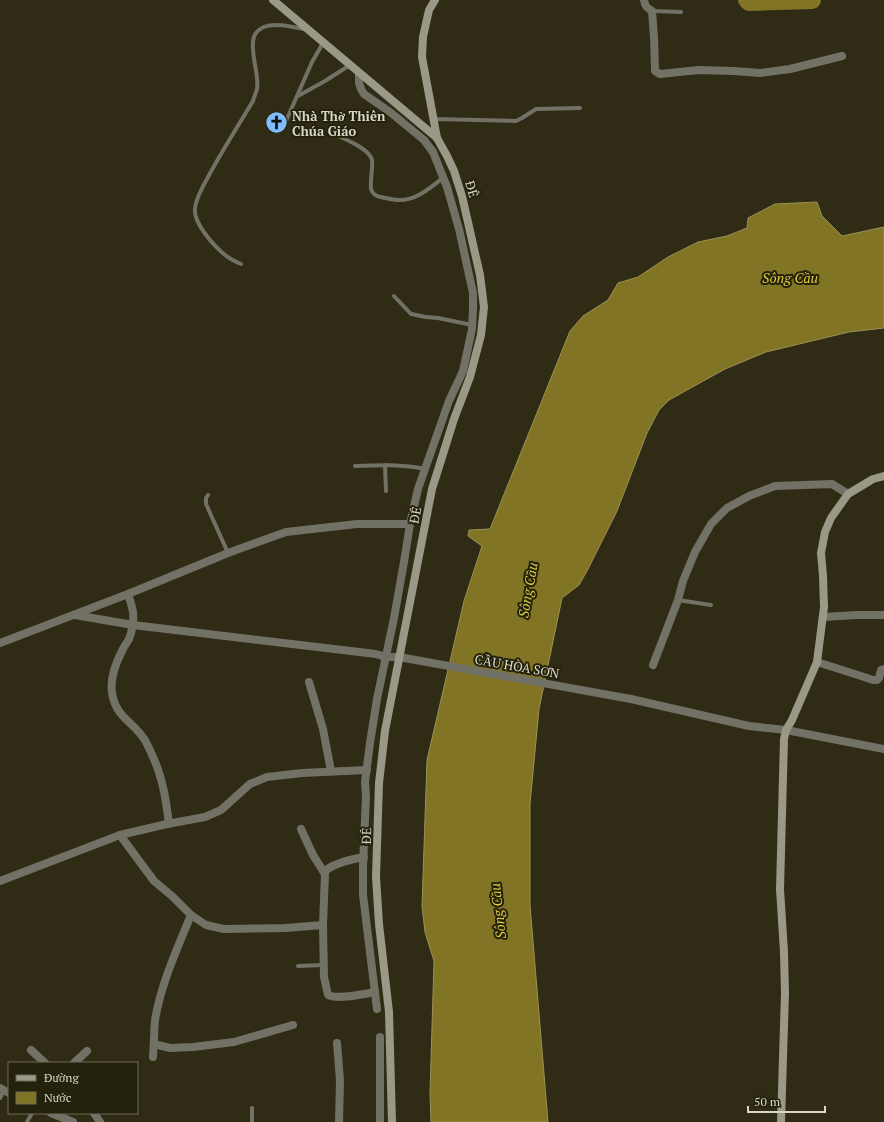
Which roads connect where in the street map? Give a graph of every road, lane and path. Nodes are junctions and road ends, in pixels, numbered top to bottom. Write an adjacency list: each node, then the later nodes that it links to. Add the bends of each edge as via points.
1 (273, 0): 6 (main road, ĐÊ)
2 (435, 0): 13 (main road, via 429,10 423,36 422,57)
3 (644, 0): 4 (street, via 646,7)
4 (652, 11): 5 (lane); 8 (street, via 654,65 655,71 660,74 699,70 760,73 790,69)
5 (681, 12)
6 (308, 30): 7 (main road, ĐÊ); 18 (lane, via 268,25 255,34 252,51 257,78 256,94 222,151 195,208 196,217 216,248 226,257)
7 (323, 42): 9 (main road, ĐÊ); 11 (lane)
8 (842, 56)
9 (350, 65): 10 (main road, ĐÊ); 11 (lane)
10 (359, 73): 16 (main road, ĐÊ); 17 (street, via 359,83 364,94 424,140 433,152)
11 (298, 96): 14 (lane)
12 (580, 108): 13 (lane, via 536,109 516,120)
13 (434, 119): 16 (main road)
14 (286, 121)
15 (334, 134): 17 (lane, via 361,148 372,160 371,189 378,197 398,200 415,197)
16 (437, 138): 39 (main road, ĐÊ, via 454,171 462,196 480,275 484,307 481,335 470,377 432,489)
17 (444, 178): 20 (street, via 459,229 473,293)
18 (241, 264)
19 (394, 296): 20 (lane, via 412,314)
20 (472, 325): 23 (street, via 463,371 449,401)
21 (385, 465): 22 (lane); 23 (lane); 25 (lane)
22 (355, 466)
23 (425, 469): 28 (street)
24 (884, 476): 26 (main road, via 873,479)
25 (386, 491)
26 (848, 494): 31 (street, via 832,484 775,486 727,508 711,524 695,552); 35 (main road, via 825,532 821,553 824,576)
27 (208, 495): 29 (lane, via 206,504)
28 (410, 524): 29 (street, via 357,524 286,532); 38 (street)
29 (228, 553): 30 (street)
30 (128, 594): 33 (street); 36 (street, via 133,612)
31 (678, 600): 32 (lane); 41 (street)
32 (711, 605)
33 (76, 615): 36 (street, CẦU HÒA SƠN); 37 (street)
34 (884, 615): 35 (street)
35 (823, 617): 40 (main road)
36 (132, 625): 38 (street, CẦU HÒA SƠN); 48 (street, via 129,638 116,665 112,692 114,703 119,713 139,732 146,743 160,775)
37 (0, 643)
38 (386, 657): 39 (street, CẦU HÒA SƠN); 46 (street)
39 (399, 657): 44 (street, CẦU HÒA SƠN, via 631,699 749,726); 77 (main road, ĐÊ, via 381,756 376,877 389,1012)
40 (817, 662): 42 (street, via 873,680 877,680); 44 (main road)
41 (654, 665)
42 (884, 669)
43 (309, 682): 47 (street, via 323,729)
44 (786, 730): 45 (street, CẦU HÒA SƠN); 78 (main road, via 780,889 785,994)
45 (884, 749)
46 (367, 770): 47 (street); 51 (street)
47 (331, 771): 48 (street, via 267,777 250,784 221,810 205,817)
48 (169, 824): 50 (street)
49 (301, 829): 52 (street)
50 (120, 835): 53 (street); 54 (street, via 154,881)
51 (364, 857): 52 (street, via 355,858); 58 (street, via 363,895)
52 (324, 872): 55 (street)
53 (0, 880)
54 (191, 915): 55 (street, via 206,925 224,929); 63 (street, via 163,986 155,1021)
55 (323, 925): 56 (street)
56 (323, 965): 57 (lane); 58 (street, via 328,995 332,997)
57 (298, 966)
58 (375, 992): 59 (street)
59 (377, 1009)
60 (293, 1025): 63 (street, via 234,1042 170,1048)
61 (380, 1037): 76 (street)
62 (338, 1043): 75 (street)
63 (154, 1044): 66 (street)
64 (31, 1050): 67 (street)
65 (87, 1051): 68 (street)
66 (153, 1057)
67 (44, 1062)
68 (75, 1062)
69 (4, 1090): 70 (lane)
70 (0, 1098)
71 (252, 1108): 74 (lane)
72 (53, 1114): 73 (street)
73 (73, 1122)
74 (252, 1122)
75 (339, 1122)
76 (380, 1122)
77 (392, 1122)
78 (781, 1122)

